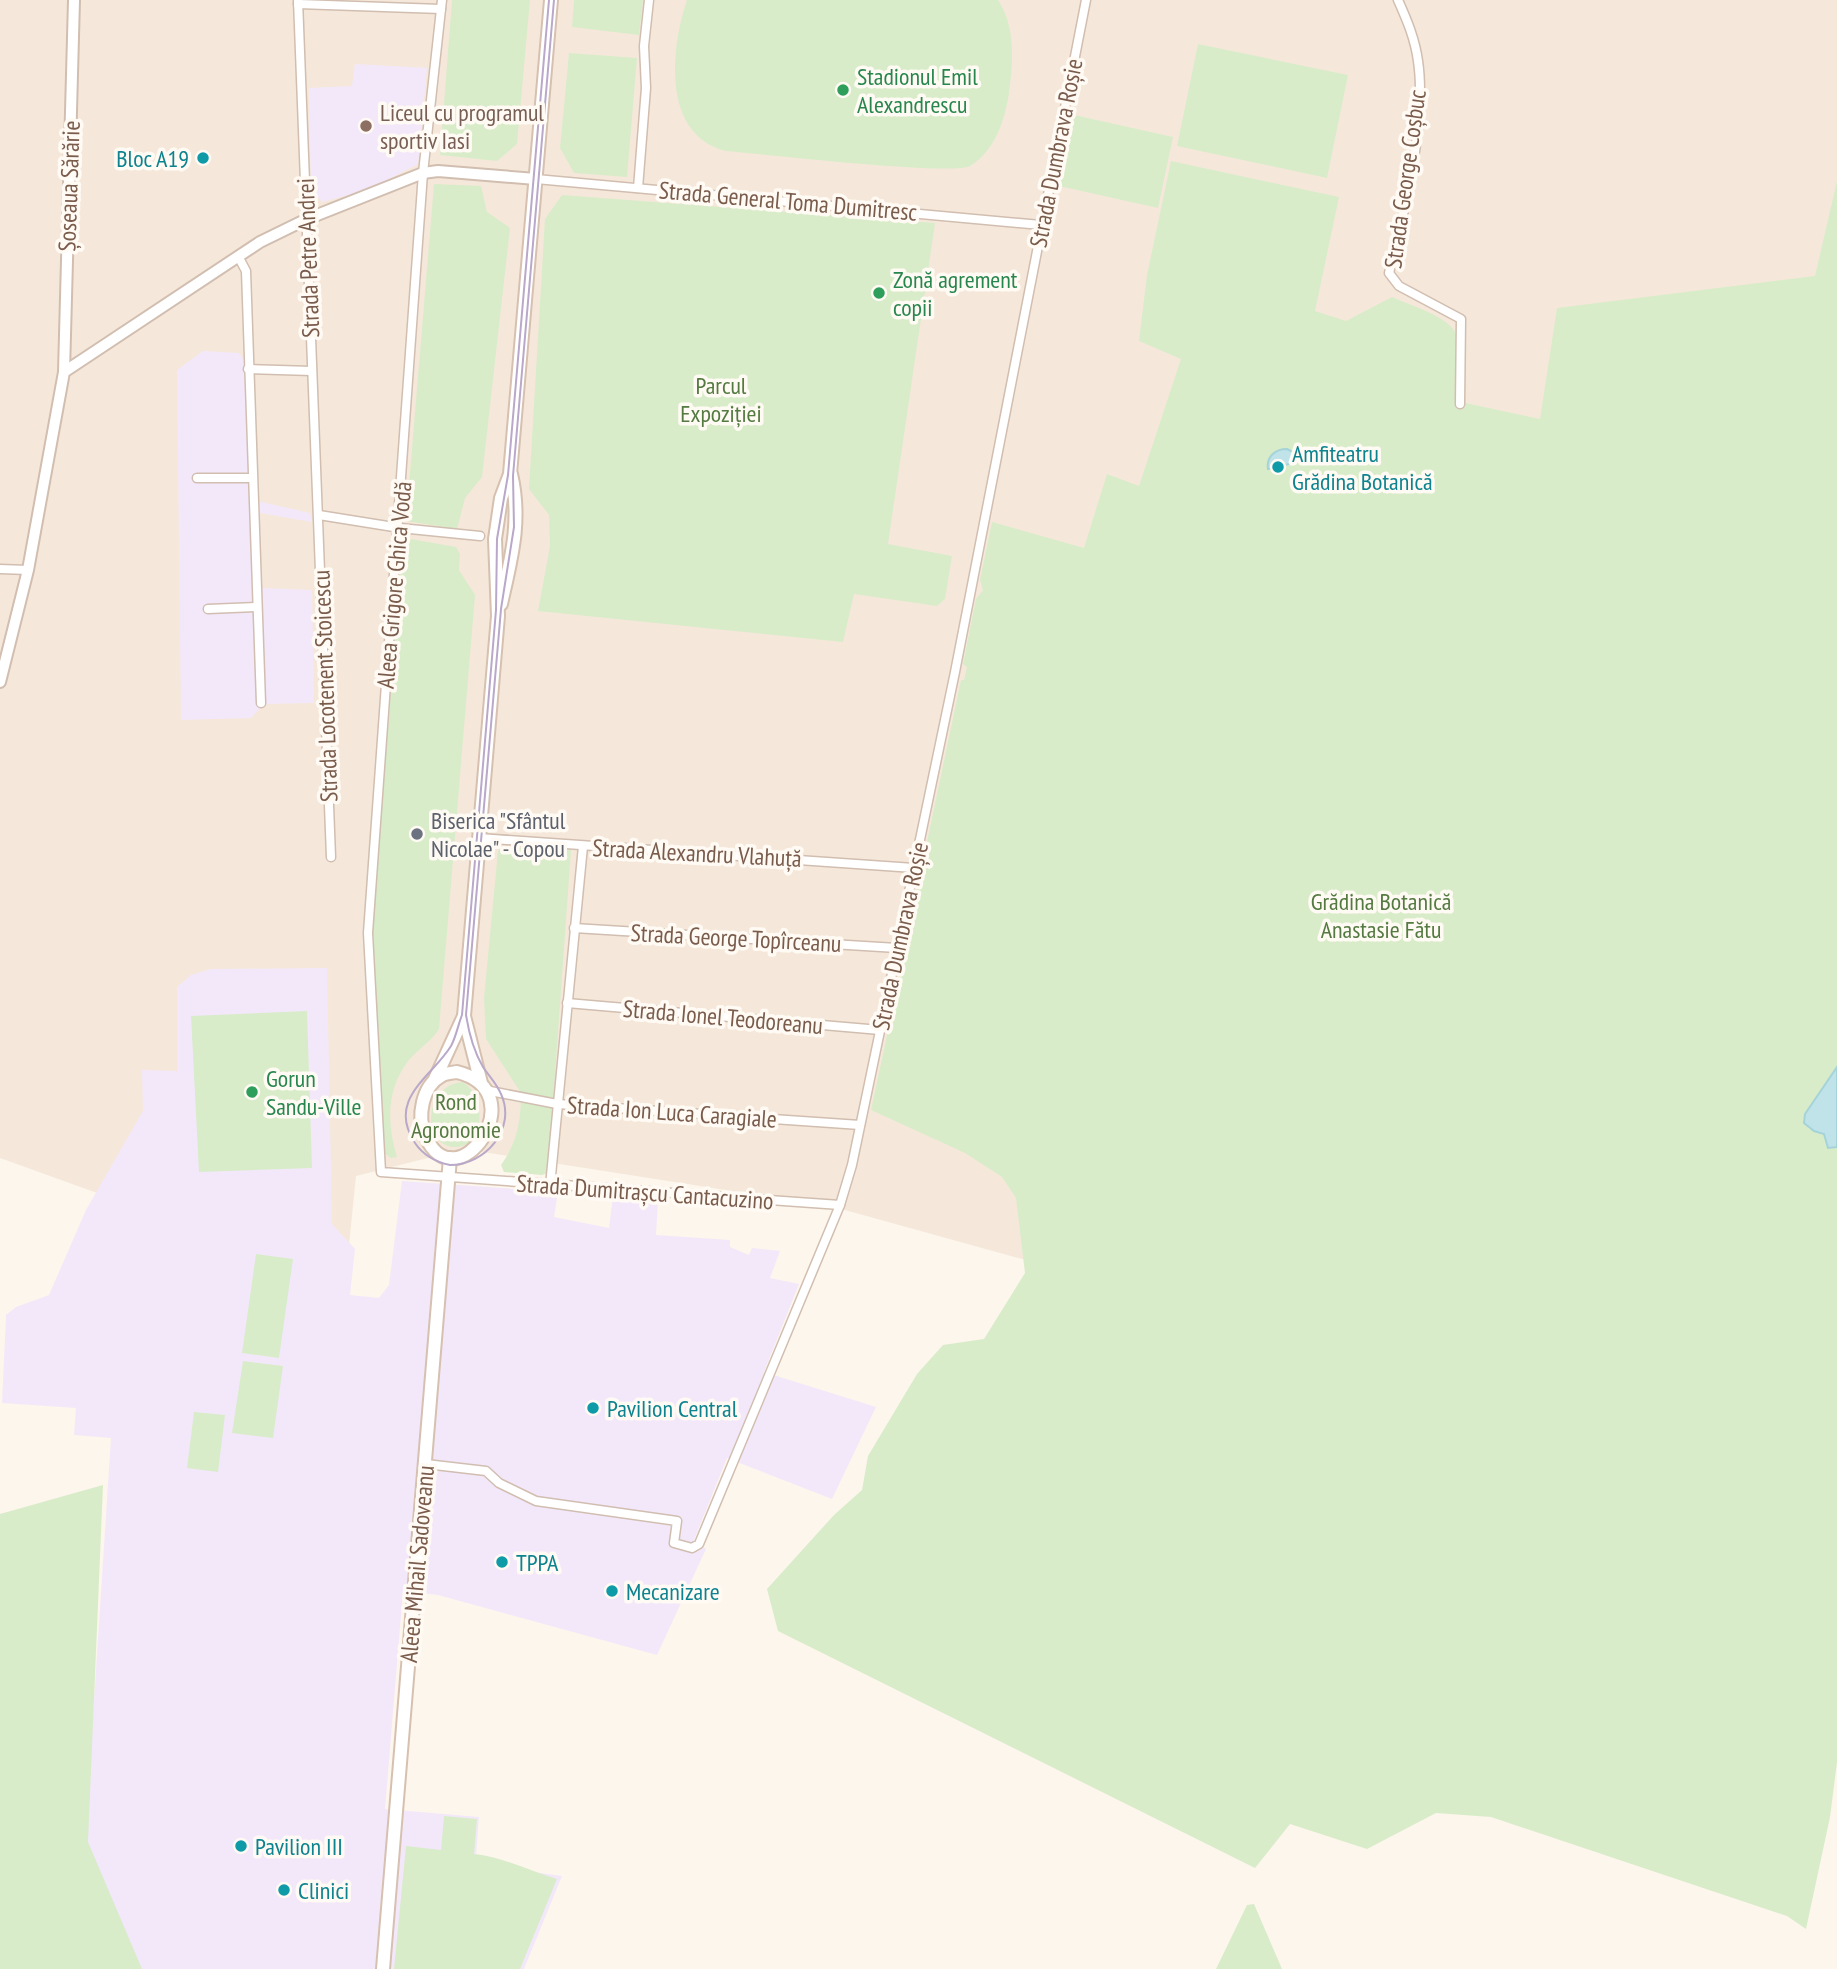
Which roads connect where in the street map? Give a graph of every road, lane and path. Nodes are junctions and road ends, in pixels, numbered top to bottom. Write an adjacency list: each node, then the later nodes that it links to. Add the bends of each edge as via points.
1 (74, 0): 17 (street, Șoseaua Sărărie)
2 (551, 0): 10 (main road)
3 (649, 0): 11 (street)
4 (1086, 0): 13 (street, Strada Dumbrava Roșie)
5 (1398, 0): 18 (street, Strada George Coșbuc, via 1412,31 1420,106 1389,273 1399,286 1461,319)
6 (298, 2): 7 (street); 12 (street, Strada Petre Andrei)
7 (363, 2): 8 (street)
8 (442, 4): 9 (street, Aleea Grigore Ghica Vodă)
9 (424, 173): 10 (street); 12 (street); 23 (street, Aleea Grigore Ghica Vodă)
10 (536, 179): 11 (street, Strada General Toma Dumitresc); 19 (main road)
11 (638, 188): 13 (street, Strada General Toma Dumitresc)
12 (307, 219): 14 (street); 16 (street, Strada Petre Andrei)
13 (1041, 225): 35 (street, Strada Dumbrava Roșie)
14 (238, 256): 15 (street, via 246,271); 17 (street)
15 (248, 369): 16 (street); 21 (street)
16 (312, 371): 22 (street, Strada Petre Andrei)
17 (64, 372): 26 (street, Șoseaua Sărărie)
18 (1460, 404)
19 (510, 474): 29 (main road, via 495,539); 29 (main road, via 517,520 515,544)
20 (197, 478): 21 (street)
21 (251, 478): 27 (street)
22 (319, 515): 23 (street); 34 (street, Strada Locotenent Stoicescu)
23 (400, 528): 24 (street); 46 (street, Aleea Grigore Ghica Vodă, via 368,933)
24 (480, 537)
25 (0, 569): 26 (street)
26 (28, 570): 30 (street, Șoseaua Sărărie)
27 (257, 607): 28 (street); 31 (street)
28 (208, 609)
29 (498, 616): 32 (main road)
30 (0, 682)
31 (261, 703)
32 (479, 838): 33 (street, Strada Alexandru Vlahuță); 39 (main road)
33 (583, 846): 35 (street, Strada Alexandru Vlahuță); 36 (street)
34 (331, 857)
35 (914, 869): 37 (street, Strada Dumbrava Roșie)
36 (574, 928): 37 (street, Strada George Topîrceanu); 38 (street)
37 (897, 948): 40 (street, Strada Dumbrava Roșie)
38 (567, 1003): 40 (street, Strada Ionel Teodoreanu); 43 (street)
39 (464, 1016): 41 (main road); 42 (main road)
40 (880, 1030): 44 (street, Strada Dumbrava Roșie)
41 (434, 1082): 42 (main road, via 441,1075 457,1072 474,1076); 45 (main road, via 424,1100 423,1131 435,1149)
42 (483, 1087): 43 (street, Strada Ion Luca Caragiale); 45 (main road, via 491,1114 485,1137 468,1156)
43 (557, 1104): 44 (street, Strada Ion Luca Caragiale); 48 (street)
44 (860, 1125): 49 (street, Strada Dumbrava Roșie)
45 (450, 1158): 47 (main road, Aleea Mihail Sadoveanu)
46 (381, 1172): 47 (street, Strada Dumitrașcu Cantacuzino)
47 (450, 1177): 48 (street, Strada Dumitrașcu Cantacuzino); 50 (main road, Aleea Mihail Sadoveanu)
48 (550, 1186): 49 (street, Strada Dumitrașcu Cantacuzino)
49 (840, 1205): 50 (street, Strada Dumbrava Roșie, via 699,1544 692,1548 674,1543 677,1521 536,1501 499,1483 486,1471)
50 (426, 1464): 51 (main road, Aleea Mihail Sadoveanu)
51 (383, 1969)

